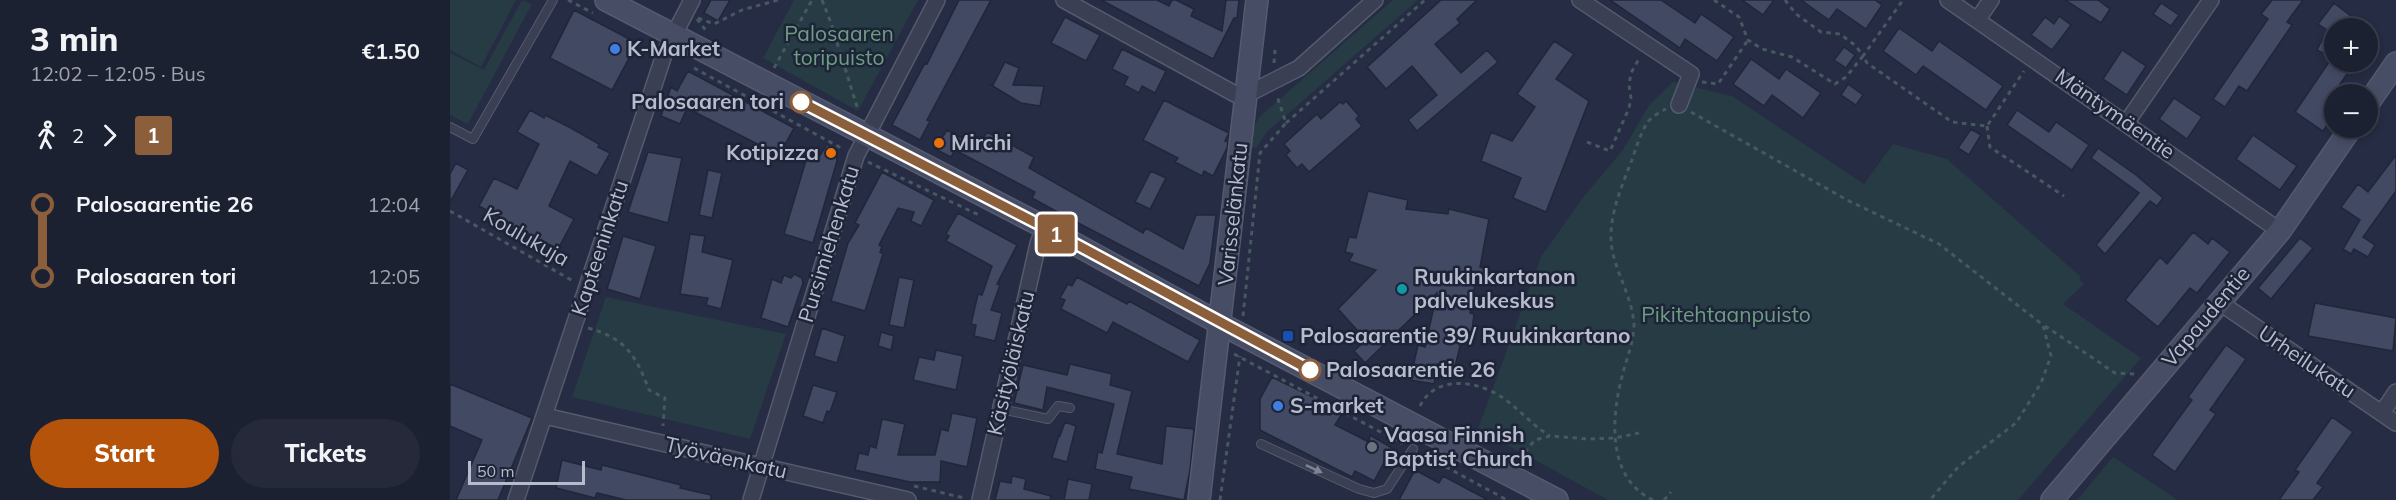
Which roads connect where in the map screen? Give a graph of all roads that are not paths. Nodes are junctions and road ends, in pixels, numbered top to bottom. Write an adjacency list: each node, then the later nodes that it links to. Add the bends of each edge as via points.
1 (553, 0): 19 (lane, via 473,139)
2 (606, 0): 13 (main road)
3 (692, 0): 13 (street, Kapteeninkatu)
4 (937, 0): 20 (street, Pursimiehenkatu)
5 (1064, 0): 16 (street, via 1235,94)
6 (1257, 0): 16 (main road, Varisselänkatu)
7 (1375, 0): 16 (street, via 1299,68)
8 (1580, 0): 17 (street, via 1691,74)
9 (1948, 0): 12 (street, Mäntymäentie)
10 (1991, 0): 12 (street)
11 (2211, 0): 18 (street)
12 (1977, 19): 18 (street, Mäntymäentie)
13 (674, 36): 20 (main road); 30 (street, Kapteeninkatu, via 665,52)
14 (2396, 63): 15 (main road)
15 (2378, 89)
16 (1246, 95): 25 (main road, Varisselänkatu)
17 (1679, 105)
18 (2127, 122): 23 (street, Mäntymäentie)
19 (450, 127)
20 (866, 137): 22 (main road); 34 (street, Pursimiehenkatu, via 856,156)
21 (2344, 138): 23 (main road, Vapaudentie)
22 (1044, 227): 25 (main road); 28 (street, Käsityöläiskatu)
23 (2280, 231): 24 (main road, Vapaudentie)
24 (2219, 302): 29 (street, Urheilukatu); 41 (main road, Vapaudentie)
25 (1221, 324): 39 (main road, Varisselänkatu); 40 (main road)
26 (2396, 392): 29 (street)
27 (1070, 408): 28 (lane, via 1058,406 1048,419)
28 (1001, 409): 38 (street, Käsityöläiskatu)
29 (2382, 413): 31 (street, Urheilukatu)
30 (545, 416): 34 (street, Työväenkatu); 35 (street, Kapteeninkatu)
31 (2396, 423)
32 (1261, 444): 33 (lane, one-way to 33, via 1374,493 1387,489)
33 (1413, 449)
34 (762, 466): 36 (street, Pursimiehenkatu); 37 (street, Työväenkatu)
35 (516, 500)
36 (751, 500)
37 (908, 500)
38 (980, 500)
39 (1199, 500)
40 (1557, 500)
41 (2052, 500)

